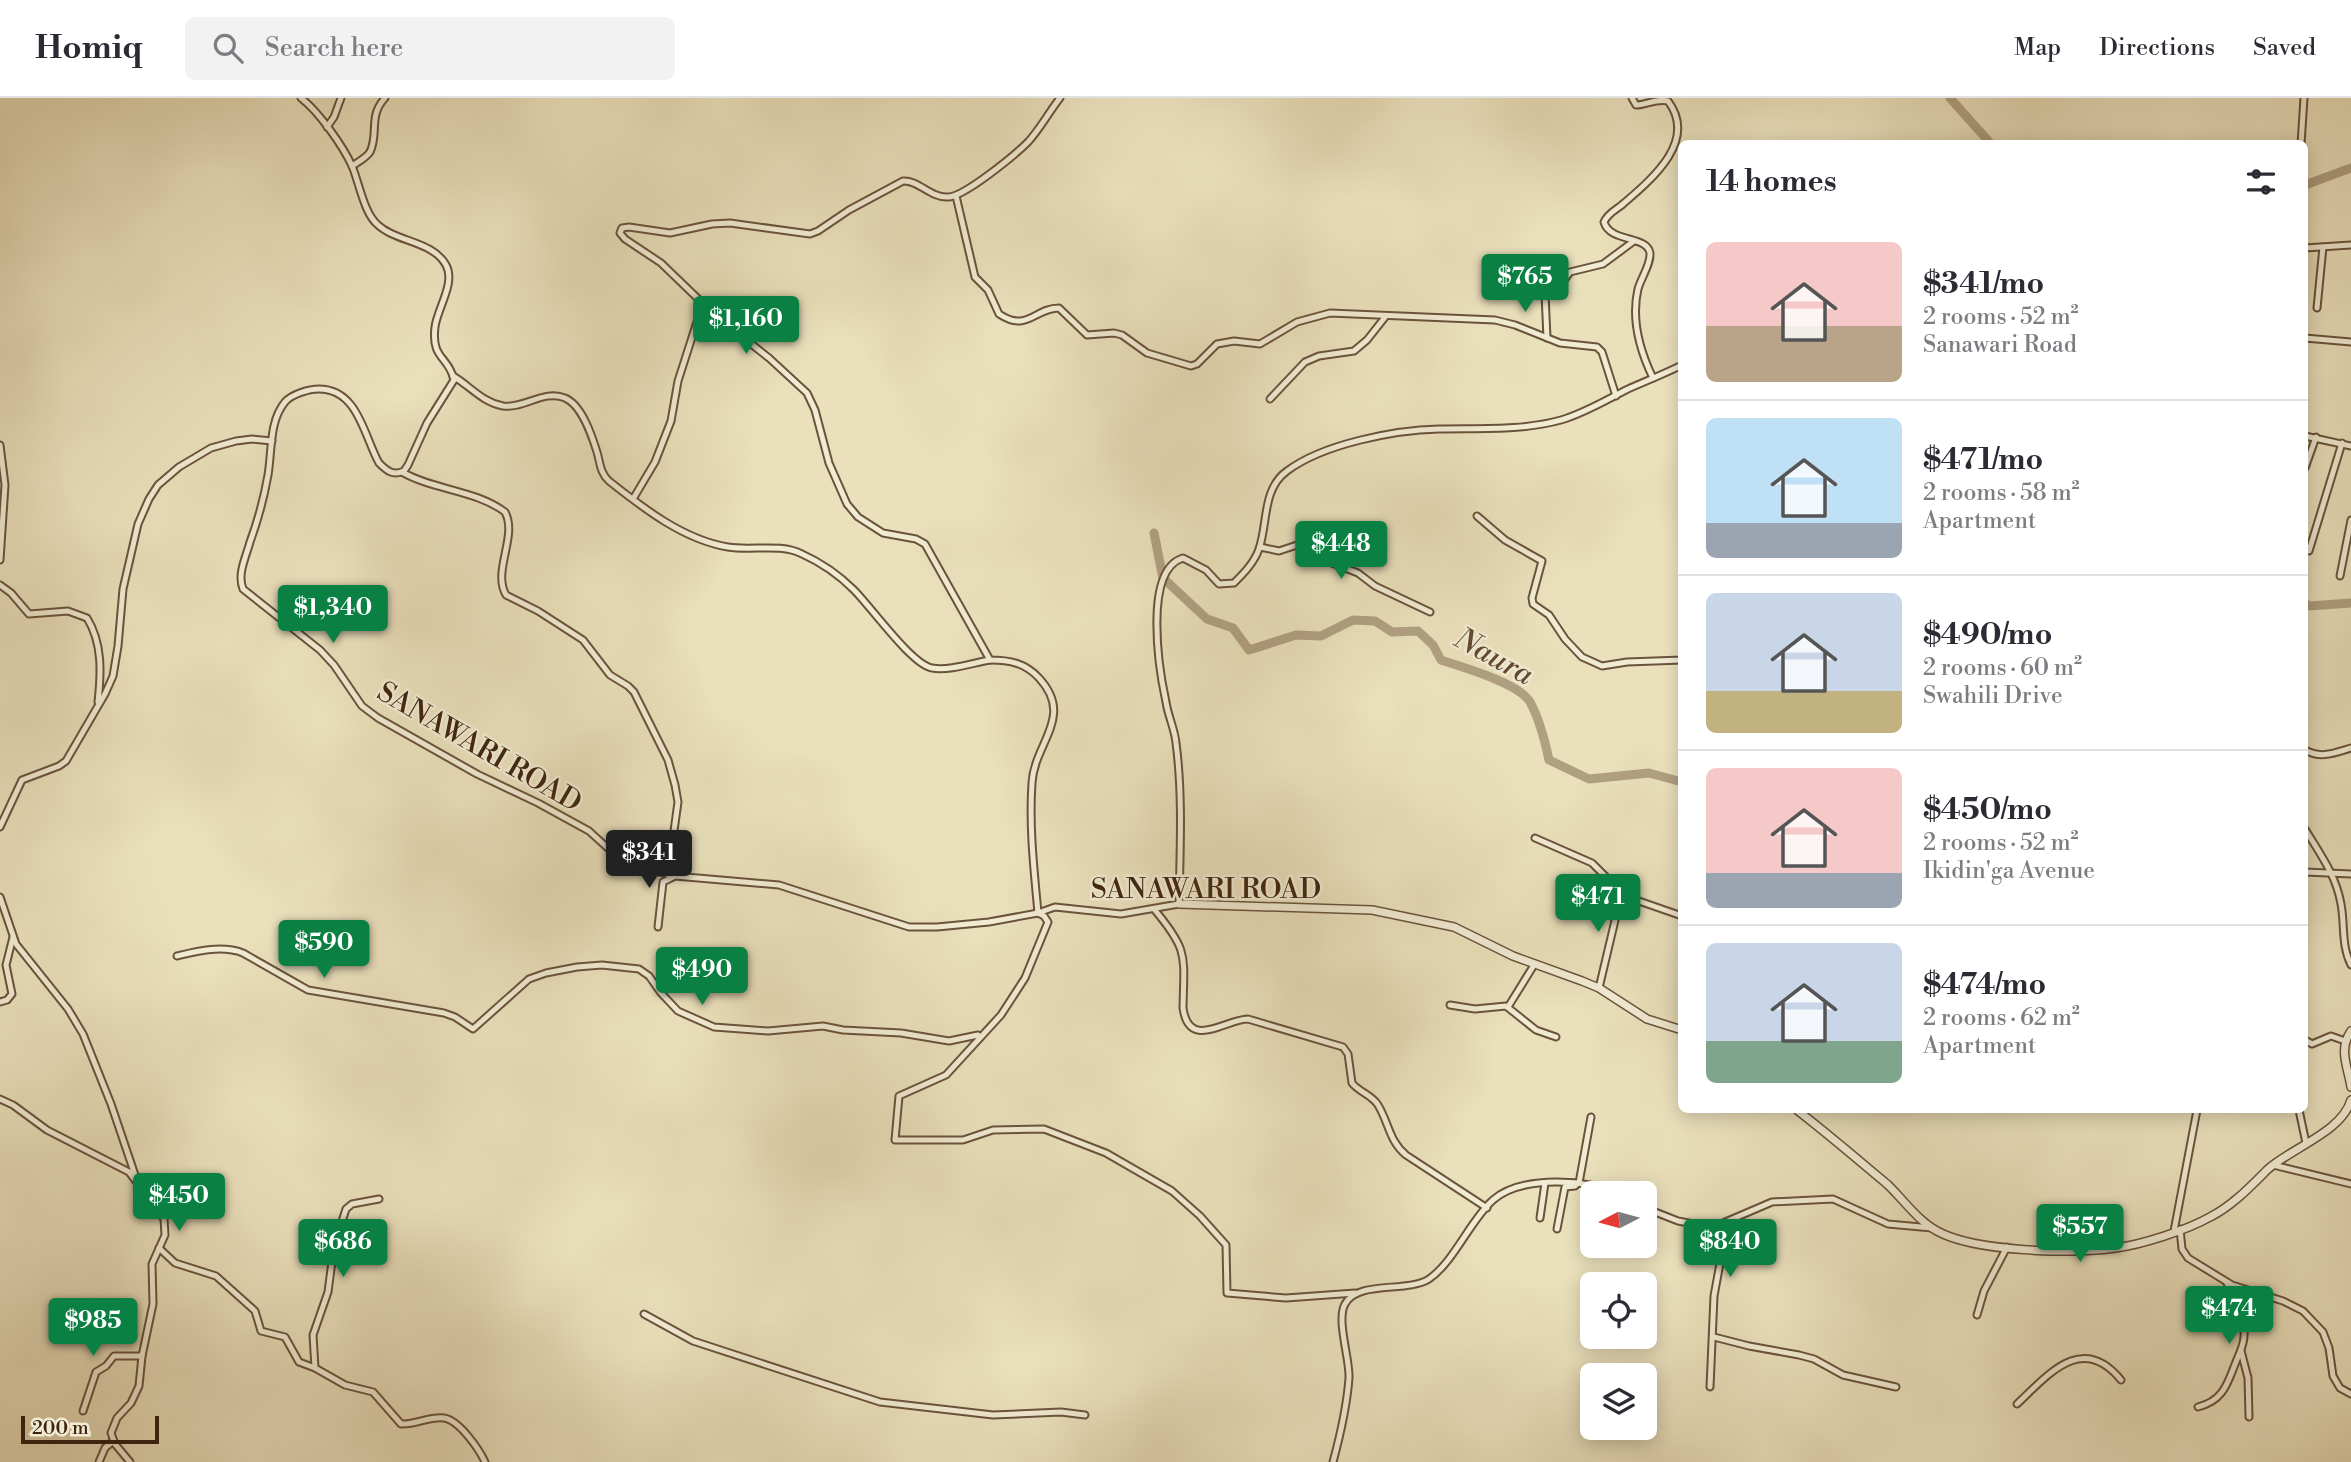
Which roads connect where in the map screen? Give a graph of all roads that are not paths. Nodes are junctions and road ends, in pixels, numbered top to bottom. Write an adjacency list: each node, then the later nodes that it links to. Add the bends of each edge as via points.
1 (302, 98): 7 (street)
2 (341, 98): 7 (street)
3 (385, 98): 9 (street, via 376,111 371,149)
4 (1060, 98): 10 (street, via 1026,144)
5 (1632, 98): 11 (street, via 1636,105 1668,101 1679,127 1666,161 1604,222 1613,233)
6 (2304, 98): 8 (street)
7 (327, 127): 9 (street)
8 (2301, 140)
9 (352, 166): 22 (street, via 378,226 438,256 446,265 448,280 434,345)
10 (956, 196): 15 (street, via 939,197 903,181 810,234 730,223 670,233 620,230); 17 (street, via 975,277 988,290 999,314 1013,321 1027,321 1059,308 1087,335 1122,335 1142,351 1191,366 1217,344 1265,342 1313,316)
11 (1634, 241): 18 (street, via 1603,264 1570,272 1545,294); 23 (street, via 1643,243 1650,254 1636,315 1642,352)
12 (2351, 245): 13 (street)
13 (2323, 247): 14 (street); 16 (street)
14 (2308, 248)
15 (703, 303): 34 (street, via 678,381 671,421); 43 (street, via 807,393 847,504 883,533 925,544)
16 (2317, 308)
17 (1386, 316): 18 (street, via 1495,320); 25 (street, via 1354,351 1305,362)
18 (1547, 338): 24 (street, via 1597,347)
19 (2308, 338): 20 (street)
20 (2351, 342)
21 (1678, 367): 23 (street)
22 (453, 376): 33 (street); 34 (street, via 477,395 500,405 552,397 572,402 598,454 603,475)
23 (1653, 379): 24 (street)
24 (1616, 396): 37 (street, via 1595,408 1540,424 1415,430 1333,447 1279,478 1270,496)
25 (1270, 399)
26 (2308, 436): 27 (street)
27 (2316, 437): 29 (street); 32 (street)
28 (272, 441): 33 (street, SANAWARI ROAD, via 280,410 291,397 312,390 332,391 348,399 379,463 389,472); 45 (street, via 252,439 211,448 158,485 138,524 123,589 116,663); 54 (street, SANAWARI ROAD, via 259,514 241,574 248,595 320,650 362,706 378,718 589,831 639,867)
29 (2342, 443): 31 (street); 38 (street)
30 (0, 445): 39 (street, via 5,485)
31 (2351, 446)
32 (2308, 460)
33 (402, 472): 54 (street, via 505,512 506,595 577,635 610,675 634,692 676,785)
34 (634, 499): 43 (street, via 704,541 797,552 824,566 863,599 916,661 928,667)
35 (1477, 516): 44 (street, via 1505,540 1542,561 1533,604 1549,615 1582,657 1606,666)
36 (2351, 520): 40 (street)
37 (1260, 547): 42 (street, via 1279,551 1300,544); 57 (street, via 1234,583 1219,584 1206,570 1183,558 1170,564 1162,583 1157,639 1176,742)
38 (2309, 551)
39 (0, 560)
40 (2340, 576)
41 (0, 585): 45 (street, via 30,614 68,611 87,618 99,651)
42 (1430, 612)
43 (990, 660): 59 (street, via 1013,661 1029,670 1047,689 1054,708 1050,731 1032,773 1029,822)
44 (1678, 660)
45 (97, 705): 48 (street, via 66,761 17,786)
46 (2351, 748): 47 (street, via 2323,756)
47 (2308, 752)
48 (0, 827)
49 (2308, 834): 52 (street)
50 (1535, 838): 55 (street, via 1595,865)
51 (2308, 872): 52 (street)
52 (2332, 873): 53 (street); 65 (street)
53 (2351, 874)
54 (675, 876): 59 (street, SANAWARI ROAD, via 779,885 909,927 989,922); 61 (street, via 663,882)
55 (1627, 894): 60 (street); 66 (street, via 1617,912)
56 (0, 897): 62 (street)
57 (1179, 904): 58 (street, SANAWARI ROAD); 64 (street, SANAWARI ROAD, via 1400,914 1454,927)
58 (1154, 909): 59 (street, SANAWARI ROAD, via 1121,914 1055,906); 90 (street, via 1183,951 1183,1008 1191,1025 1212,1031 1248,1019 1343,1047 1352,1083 1376,1102 1397,1146)
59 (1038, 913): 72 (street, via 1048,922 1025,978)
60 (1678, 915)
61 (658, 926)
62 (13, 937): 67 (street, via 6,965 12,994); 85 (street, via 83,1034)
63 (177, 956): 72 (street, via 233,949 308,990 444,1013 474,1029 529,979 602,965 639,969 678,1011 721,1028 774,1031 823,1026 949,1041)
64 (1534, 965): 66 (street, SANAWARI ROAD); 69 (street)
65 (2351, 965)
66 (1599, 988): 70 (street, SANAWARI ROAD, via 1647,1019)
67 (0, 1002)
68 (1450, 1005): 69 (street)
69 (1508, 1007): 73 (street, via 1536,1030)
70 (1678, 1029)
71 (2351, 1031): 74 (street)
72 (981, 1034): 100 (street, via 946,1075 899,1096 895,1140 963,1140 993,1130 1044,1129 1106,1153 1172,1191 1200,1216 1226,1245 1227,1293 1286,1297)
73 (1556, 1037)
74 (2345, 1041): 75 (street, via 2331,1036); 76 (street)
75 (2308, 1042)
76 (2351, 1087)
77 (0, 1099): 85 (street)
78 (2351, 1100): 83 (street, via 2339,1119)
79 (1801, 1113): 94 (street)
80 (2196, 1113): 96 (street)
81 (2299, 1113): 83 (street)
82 (1591, 1117): 87 (street)
83 (2306, 1143): 84 (street)
84 (2273, 1165): 88 (street); 96 (street, via 2217,1214)
85 (136, 1178): 98 (street, via 164,1219 165,1235)
86 (1545, 1183): 87 (street); 90 (street, via 1525,1185 1493,1199); 92 (street)
87 (1578, 1183): 95 (street, via 1564,1187)
88 (2351, 1184)
89 (379, 1199): 106 (street, via 346,1209 334,1246 328,1292 313,1335)
90 (1487, 1208): 100 (street, via 1429,1279)
91 (1657, 1212): 93 (street, via 1689,1224)
92 (1540, 1218)
93 (1724, 1223): 94 (street, via 1772,1202 1824,1198 1839,1200 1888,1224); 103 (street, via 1714,1296)
94 (1932, 1228): 97 (street, via 1963,1241)
95 (1557, 1229)
96 (2177, 1230): 97 (street, via 2107,1249); 99 (street, via 2186,1256)
97 (2007, 1247): 102 (street)
98 (159, 1248): 105 (street, via 152,1264 152,1304); 106 (street, via 175,1263 216,1276 255,1311 261,1331 285,1336 297,1360)
99 (2226, 1280): 104 (street, via 2243,1321); 110 (street, via 2303,1311 2323,1332 2333,1376 2340,1388)
100 (1355, 1293): 120 (street, via 1344,1304 1349,1378)
101 (644, 1314): 114 (street, via 693,1341 880,1402 993,1415)
102 (1977, 1315)
103 (1714, 1337): 108 (street); 109 (street, via 1814,1359 1843,1375)
104 (2241, 1351): 112 (street, via 2225,1389); 115 (street, via 2248,1378)
105 (142, 1356): 113 (street, via 114,1356 96,1372); 116 (street, via 137,1393 112,1427)
106 (315, 1368): 119 (street, via 341,1384 376,1394 401,1424 450,1420 474,1443)
107 (2120, 1380): 111 (street, via 2102,1363 2074,1360 2055,1368)
108 (1710, 1387)
109 (1896, 1387)
110 (2351, 1394)
111 (2018, 1404)
112 (2198, 1407)
113 (83, 1411)
114 (1085, 1415)
115 (2249, 1417)
116 (113, 1441): 117 (street); 118 (street)
117 (99, 1462)
118 (130, 1462)
119 (485, 1462)
120 (1333, 1462)

